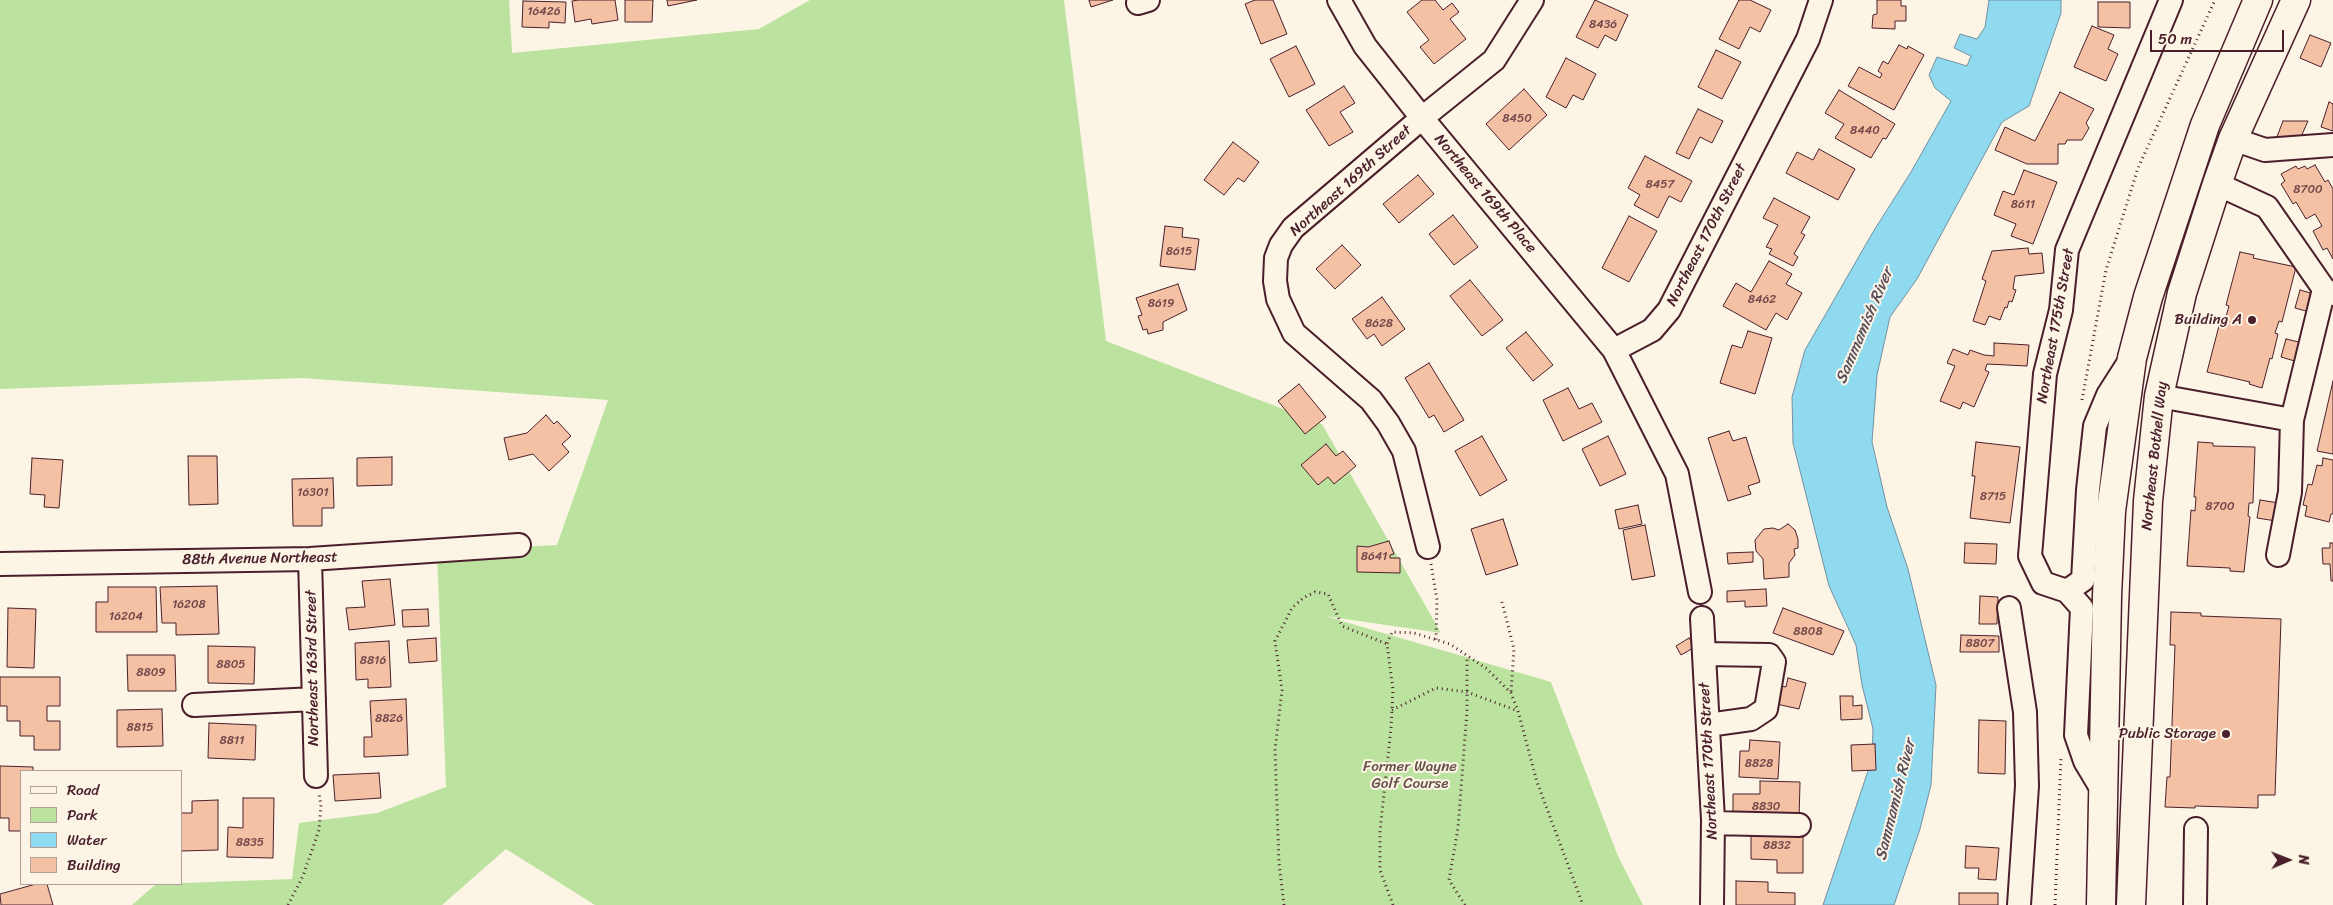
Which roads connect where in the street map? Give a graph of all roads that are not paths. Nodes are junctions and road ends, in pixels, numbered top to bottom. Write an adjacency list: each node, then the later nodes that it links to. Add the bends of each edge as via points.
1 (1339, 0): 7 (street, Northeast 169th Street, via 1365,46)
2 (1532, 0): 7 (street, via 1494,60)
3 (1821, 0): 13 (street, Northeast 170th Street, via 1808,39 1669,310 1652,330)
4 (2171, 0): 22 (street, Northeast 175th Street, via 2067,250 2061,310 2045,374 2030,556 2043,583)
5 (2258, 0): 11 (main road, via 2205,124)
6 (2296, 0): 8 (main road, Northeast Bothell Way)
7 (1422, 118): 13 (street, Northeast 169th Place); 18 (street, Northeast 169th Street, via 1293,228 1280,245 1275,281 1278,299 1294,333 1371,400 1388,423 1404,451)
8 (2233, 139): 9 (street, via 2266,150); 10 (main road, Northeast Bothell Way)
9 (2333, 145)
10 (2217, 184): 12 (street, via 2267,207); 15 (main road, Northeast Bothell Way, via 2182,293)
11 (2161, 258): 14 (main road); 15 (main road, via 2163,278 2145,370 2147,384)
12 (2328, 292): 16 (street)
13 (1614, 350): 23 (street, via 1677,474)
14 (2132, 358): 22 (street, via 2108,395 2095,426 2083,580); 31 (main road, via 2111,511)
15 (2159, 396): 16 (street); 38 (main road, Northeast Bothell Way, via 2148,500)
16 (2292, 420): 19 (street, via 2290,492)
17 (519, 545): 20 (street, 88th Avenue Northeast)
18 (1428, 547)
19 (2278, 555)
20 (310, 560): 21 (street, 88th Avenue Northeast); 27 (street, Northeast 163rd Street)
21 (0, 564)
22 (2067, 591): 31 (street, via 2082,608 2076,735 2085,761)
23 (1700, 592)
24 (2009, 608): 36 (street, via 2025,712 2027,786)
25 (1702, 618): 26 (street, Northeast 170th Street)
26 (1704, 654): 29 (street, Northeast 170th Street); 29 (street, via 1769,655 1774,662 1766,709 1751,719)
27 (314, 699): 28 (street); 30 (street, Northeast 163rd Street)
28 (194, 705)
29 (1708, 725): 32 (street, Northeast 170th Street)
30 (316, 776)
31 (2103, 792): 37 (main road)
32 (1713, 823): 33 (street); 35 (street, Northeast 170th Street)
33 (1799, 825)
34 (2196, 829): 39 (street)
35 (1712, 905)
36 (2019, 905)
37 (2101, 905)
38 (2131, 905)
39 (2195, 905)

